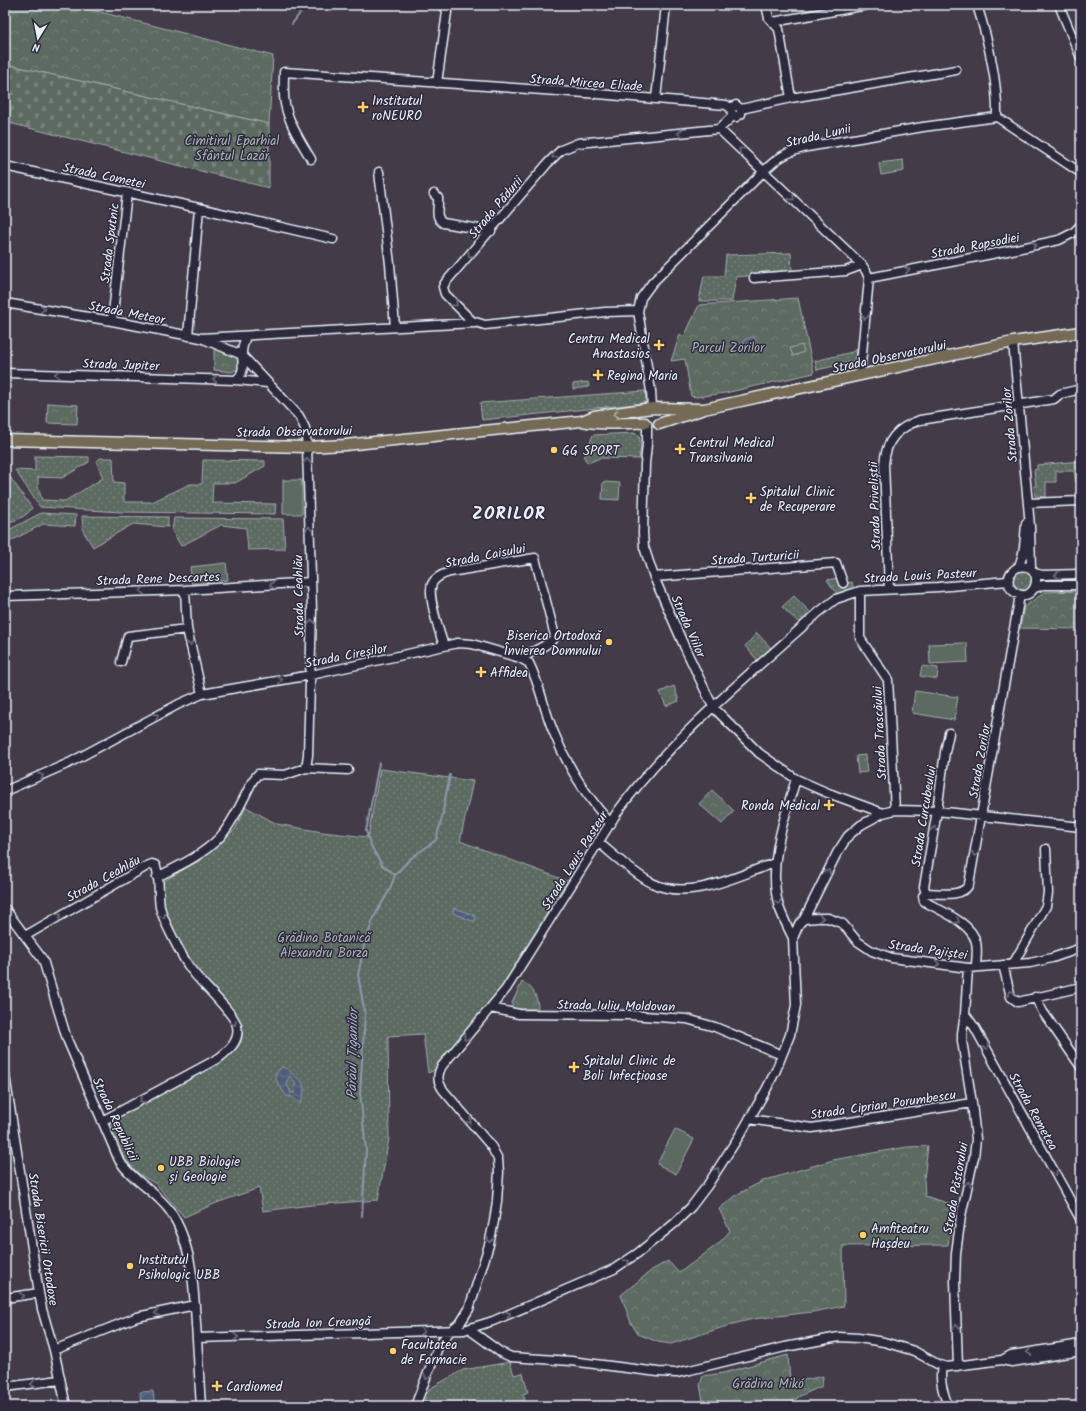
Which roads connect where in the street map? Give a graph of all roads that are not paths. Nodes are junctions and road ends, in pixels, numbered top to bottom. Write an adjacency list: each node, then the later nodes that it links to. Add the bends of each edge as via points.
1 (441, 5): 11 (street, via 447,12)
2 (666, 5): 13 (street)
3 (766, 5): 7 (street, via 767,13)
4 (867, 5): 7 (street)
5 (977, 5): 15 (street, via 992,65)
6 (1059, 5): 8 (street)
7 (773, 22): 12 (street, via 779,29)
8 (1079, 46): 9 (street)
9 (1081, 58)
10 (956, 70): 12 (street, Strada Mircea Eliade)
11 (437, 83): 13 (street, Strada Mircea Eliade); 17 (street, Strada Mircea Eliade, via 284,72 287,112)
12 (791, 98): 14 (street, Strada Mircea Eliade, via 741,109 736,106)
13 (656, 99): 14 (street, Strada Mircea Eliade, via 726,105)
14 (732, 112): 16 (street)
15 (997, 117): 19 (street, Strada Lunii, via 793,150 780,156); 21 (street)
16 (719, 129): 19 (street, one-way to 16); 26 (street, Strada Pădurii, one-way to 26, via 578,143 566,147 548,163)
17 (311, 158)
18 (5, 166): 22 (street, Strada Cometei)
19 (764, 171): 28 (street, one-way to 28); 32 (street, Strada Lunii, via 652,283 641,298)
20 (379, 172): 35 (street)
21 (1081, 173)
22 (127, 193): 24 (street, Strada Cometei); 33 (street, Strada Sputnic)
23 (434, 194): 26 (street, via 438,198 437,216 443,223)
24 (199, 208): 27 (street, Strada Cometei); 37 (street)
25 (1081, 226): 30 (street, Strada Rapsodiei, one-way to 25, via 1058,240)
26 (491, 231): 34 (street, Strada Pădurii, one-way to 34, via 443,287 445,294)
27 (333, 240)
28 (862, 265): 29 (street, via 846,271); 30 (street)
29 (754, 278)
30 (869, 278): 43 (street, one-way to 43)
31 (5, 303): 33 (street, Strada Meteor, one-way to 33)
32 (638, 310): 34 (street, via 485,325); 48 (street)
33 (112, 320): 37 (street, Strada Meteor)
34 (474, 322): 35 (street, Strada Meteor)
35 (395, 327): 38 (street, Strada Meteor)
36 (1081, 332): 40 (main road, Strada Observatorului)
37 (188, 336): 39 (street, Strada Meteor)
38 (246, 336): 39 (street, Strada Meteor); 41 (street)
39 (201, 338): 41 (street)
40 (1013, 342): 43 (main road, Strada Observatorului); 47 (street, Strada Zorilor)
41 (242, 355): 44 (street, via 243,370); 45 (street)
42 (5, 373): 44 (street, Strada Jupiter, one-way to 42)
43 (860, 375): 49 (main road, Strada Observatorului)
44 (236, 380): 45 (street, Strada Jupiter)
45 (268, 383): 54 (street, via 302,421)
46 (1081, 389): 47 (street, Strada Priveliștii, via 1060,394 1054,399)
47 (1019, 404): 56 (street, Strada Zorilor); 66 (street, Strada Priveliștii, via 920,420 911,423 894,436 885,452 884,464)
48 (652, 409): 49 (main road, Strada Observatorului); 50 (main road, Strada Observatorului, one-way to 50, via 594,416); 51 (main road, via 644,415); 51 (main road, via 660,412 662,417)
49 (704, 409): 51 (main road, Strada Observatorului)
50 (582, 421): 51 (main road, Strada Observatorului, via 594,424); 54 (main road, Strada Observatorului, via 345,445)
51 (648, 426): 53 (street, Strada Viilor); 53 (street, Strada Viilor, via 652,431)
52 (5, 440): 54 (main road, Strada Observatorului)
53 (647, 444): 60 (street, Strada Viilor, via 643,533 644,548)
54 (307, 446): 62 (street, Strada Ceahlău, one-way to 54)
55 (1081, 501): 56 (street)
56 (1028, 504): 57 (street, Strada Zorilor, via 1023,554); 58 (street, Strada Zorilor)
57 (1018, 567): 58 (street); 61 (street, Strada Zorilor, via 1010,574)
58 (1033, 571): 59 (street, one-way to 58, via 1042,575); 65 (street, Strada Zorilor, via 1037,579)
59 (1081, 574)
60 (654, 577): 63 (street, Strada Turturicii, via 836,563); 77 (street, Strada Viilor)
61 (1008, 581): 66 (street, Strada Louis Pasteur); 69 (street, via 1012,590)
62 (311, 582): 67 (street, Strada Rene Descartes, one-way to 67); 75 (street, Strada Ceahlău, one-way to 62)
63 (843, 583)
64 (1081, 585): 65 (street, via 1043,585)
65 (1035, 588): 69 (street, via 1030,593)
66 (889, 589): 68 (street, Strada Louis Pasteur)
67 (185, 590): 70 (street, Strada Rene Descartes, one-way to 70); 71 (street)
68 (860, 590): 77 (street, Strada Louis Pasteur, via 836,599 818,612); 83 (street, Strada Trascăului, via 860,638 888,680)
69 (1020, 595): 86 (street, Strada Zorilor)
70 (5, 596)
71 (187, 628): 74 (street, via 128,636); 76 (street, one-way to 76)
72 (444, 646): 73 (street, Strada Cireșilor, via 472,644); 73 (street, Strada Caisului, via 430,594 435,580 450,572 535,558 555,636 552,641); 75 (street, Strada Cireșilor)
73 (520, 658): 87 (street, via 529,663 553,732 568,761 590,797)
74 (121, 662)
75 (311, 675): 76 (street, Strada Cireșilor, one-way to 75); 79 (street, Strada Ceahlău)
76 (202, 694): 82 (street, Strada Cireșilor, one-way to 76, via 70,763)
77 (713, 707): 81 (street, Strada Viilor, via 759,753); 87 (street, Strada Louis Pasteur, via 662,757)
78 (949, 733): 84 (street, Strada Curcubeului)
79 (306, 768): 80 (street, Strada Ceahlău); 92 (street, Strada Ceahlău, via 285,775 262,774 255,777 229,825 220,836 195,857)
80 (348, 770)
81 (796, 779): 85 (street, Strada Viilor); 91 (street, via 783,821)
82 (5, 791)
83 (895, 810): 84 (street); 85 (street)
84 (937, 811): 86 (street); 93 (street, Strada Curcubeului, one-way to 84, via 924,887)
85 (883, 813): 95 (street, one-way to 85, via 848,836 861,825)
86 (982, 816): 88 (street); 93 (street, Strada Zorilor, one-way to 93, via 967,889 958,893)
87 (611, 824): 89 (street, Strada Louis Pasteur)
88 (1081, 827)
89 (598, 842): 91 (street, via 644,878 657,885 671,888 686,889 712,885); 104 (street, Strada Louis Pasteur, via 514,978)
90 (1046, 849): 99 (street, via 1046,906)
91 (775, 863): 97 (street, one-way to 97, via 776,893)
92 (157, 877): 96 (street, Strada Ceahlău, one-way to 92, via 147,866 152,864 157,867); 112 (street, one-way to 112, via 160,907 176,945 193,973 233,1018 237,1036 231,1048 218,1058)
93 (925, 897): 101 (street, Strada Păstorului, one-way to 101, via 969,928 976,941)
94 (5, 909): 96 (street, Strada Republicii)
95 (804, 919): 97 (street); 101 (street, Strada Pajiștei, one-way to 101, via 836,920 843,924 857,941 872,951 892,958)
96 (25, 936): 112 (street, Strada Republicii, via 43,960 67,1040)
97 (793, 938): 106 (street, Strada Ion Creangă, via 796,1005 790,1035)
98 (1081, 948): 99 (street, Strada Pajiștei, via 1042,960)
99 (1013, 964): 100 (street, Strada Pajiștei)
100 (1002, 965): 101 (street, Strada Pajiștei); 103 (street, one-way to 100, via 1018,1002 1013,999)
101 (972, 967): 105 (street, Strada Păstorului)
102 (1081, 987): 103 (street)
103 (1035, 997): 107 (street)
104 (491, 1008): 106 (street, Strada Iuliu Moldovan, via 519,1014 629,1015 687,1019 721,1029); 118 (street, Strada Louis Pasteur, one-way to 118, via 438,1073 438,1081 444,1091 491,1146 497,1154 499,1164 497,1202 489,1245 470,1305 461,1322)
105 (965, 1014): 109 (street, Strada Păstorului, via 962,1041); 113 (street, Strada Remetea, one-way to 113)
106 (782, 1055): 111 (street, Strada Ion Creangă)
107 (1081, 1067)
108 (5, 1075): 110 (street, Strada Bisericii Ortodoxe)
109 (972, 1103): 111 (street, Strada Ciprian Porumbescu, via 812,1128); 125 (street, Strada Păstorului, one-way to 109, via 956,1252 975,1146)
110 (8, 1116): 114 (street, Strada Bisericii Ortodoxe)
111 (749, 1120): 117 (street, Strada Ion Creangă, one-way to 111, via 614,1269 638,1253 668,1230 691,1207)
112 (102, 1121): 116 (street, Strada Republicii, via 122,1165 161,1201 174,1218 186,1247 193,1278)
113 (1081, 1220)
114 (39, 1293): 115 (street, one-way to 114); 121 (street, Strada Bisericii Ortodoxe)
115 (5, 1298)
116 (195, 1305): 119 (street, Strada Republicii); 121 (street, one-way to 121, via 137,1317)
117 (472, 1329): 118 (street, Strada Ion Creangă); 124 (street, via 500,1352 511,1357 571,1361 658,1372 676,1373 838,1337 871,1339 890,1344 920,1353)
118 (450, 1331): 119 (street, Strada Ion Creangă, one-way to 118); 130 (street, one-way to 130, via 439,1345)
119 (197, 1338): 129 (street, Strada Republicii)
120 (1081, 1344): 123 (street, one-way to 123, via 1011,1355)
121 (54, 1350): 126 (street, Strada Bisericii Ortodoxe)
122 (1081, 1351): 123 (street, via 1012,1362)
123 (1002, 1360): 125 (street)
124 (942, 1366): 125 (street); 131 (street, via 942,1387)
125 (958, 1366)
126 (60, 1380): 127 (street, one-way to 127); 128 (street, Strada Bisericii Ortodoxe)
127 (5, 1387)
128 (66, 1406)
129 (201, 1406)
130 (415, 1406)
131 (948, 1406)

